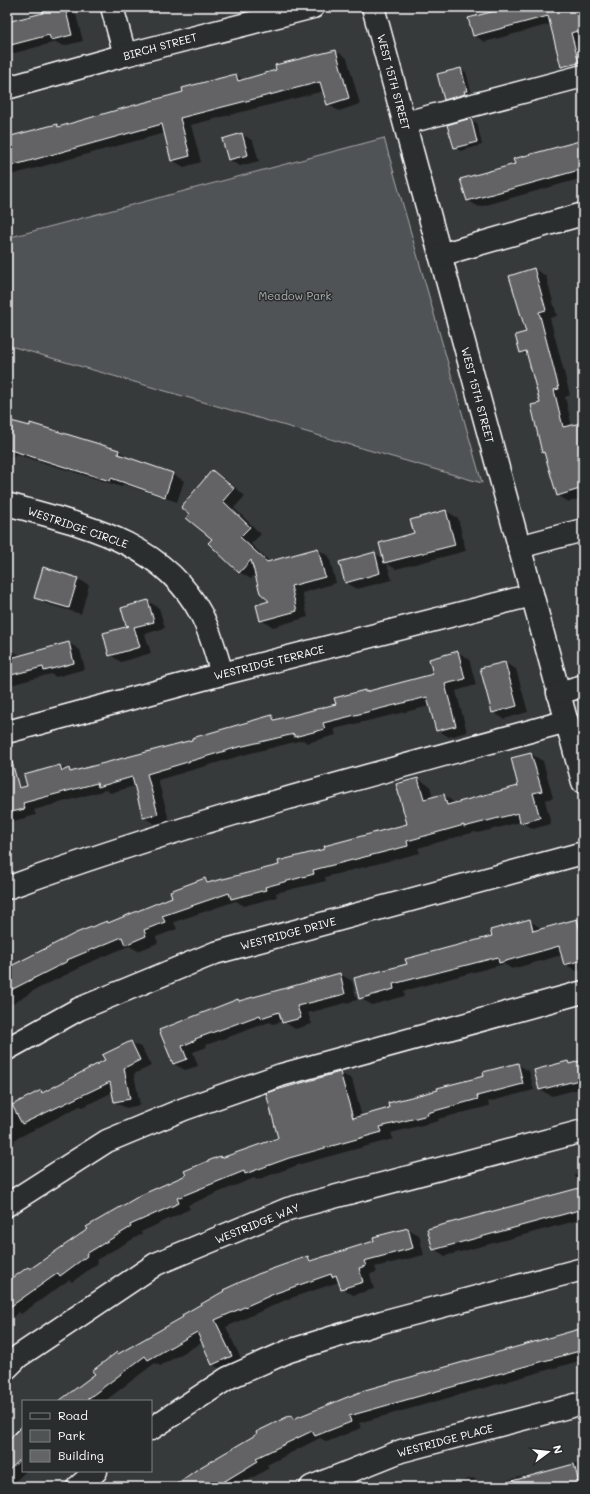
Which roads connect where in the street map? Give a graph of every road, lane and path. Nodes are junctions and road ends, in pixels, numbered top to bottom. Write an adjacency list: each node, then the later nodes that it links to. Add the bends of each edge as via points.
1 (112, 7): 5 (street)
2 (313, 7): 4 (street, BIRCH STREET)
3 (373, 7): 8 (street, WEST 15TH STREET)
4 (244, 15): 5 (street, BIRCH STREET)
5 (125, 55): 7 (street, BIRCH STREET)
6 (583, 76): 8 (street)
7 (7, 88)
8 (405, 123): 10 (street, WEST 15TH STREET)
9 (583, 214): 10 (street)
10 (440, 255): 13 (street, WEST 15TH STREET)
11 (7, 504): 15 (street, WESTRIDGE CIRCLE, via 131,545 170,572 186,590 201,614)
12 (583, 530): 13 (street)
13 (519, 547): 14 (street, WEST 15TH STREET)
14 (532, 595): 15 (street, WESTRIDGE TERRACE); 17 (street, WEST 15TH STREET)
15 (222, 674): 19 (street, WESTRIDGE TERRACE)
16 (583, 686): 17 (street)
17 (558, 693): 18 (street, WEST 15TH STREET)
18 (566, 721): 20 (street, WEST 15TH STREET); 22 (street, via 217,818 63,867)
19 (7, 732)
20 (583, 782)
21 (583, 853): 24 (street, WESTRIDGE DRIVE, via 215,953 79,1009)
22 (7, 888)
23 (583, 992): 26 (street, via 281,1075 184,1110 107,1141)
24 (7, 1049)
25 (583, 1131): 28 (street, WESTRIDGE WAY, via 288,1209 156,1264 19,1356)
26 (7, 1205)
27 (583, 1270): 30 (street, via 382,1322 289,1351 228,1378)
28 (7, 1368)
29 (583, 1403): 33 (street, WESTRIDGE PLACE, via 401,1451)
30 (152, 1428)
31 (95, 1472): 32 (street)
32 (78, 1487)
33 (311, 1487)

